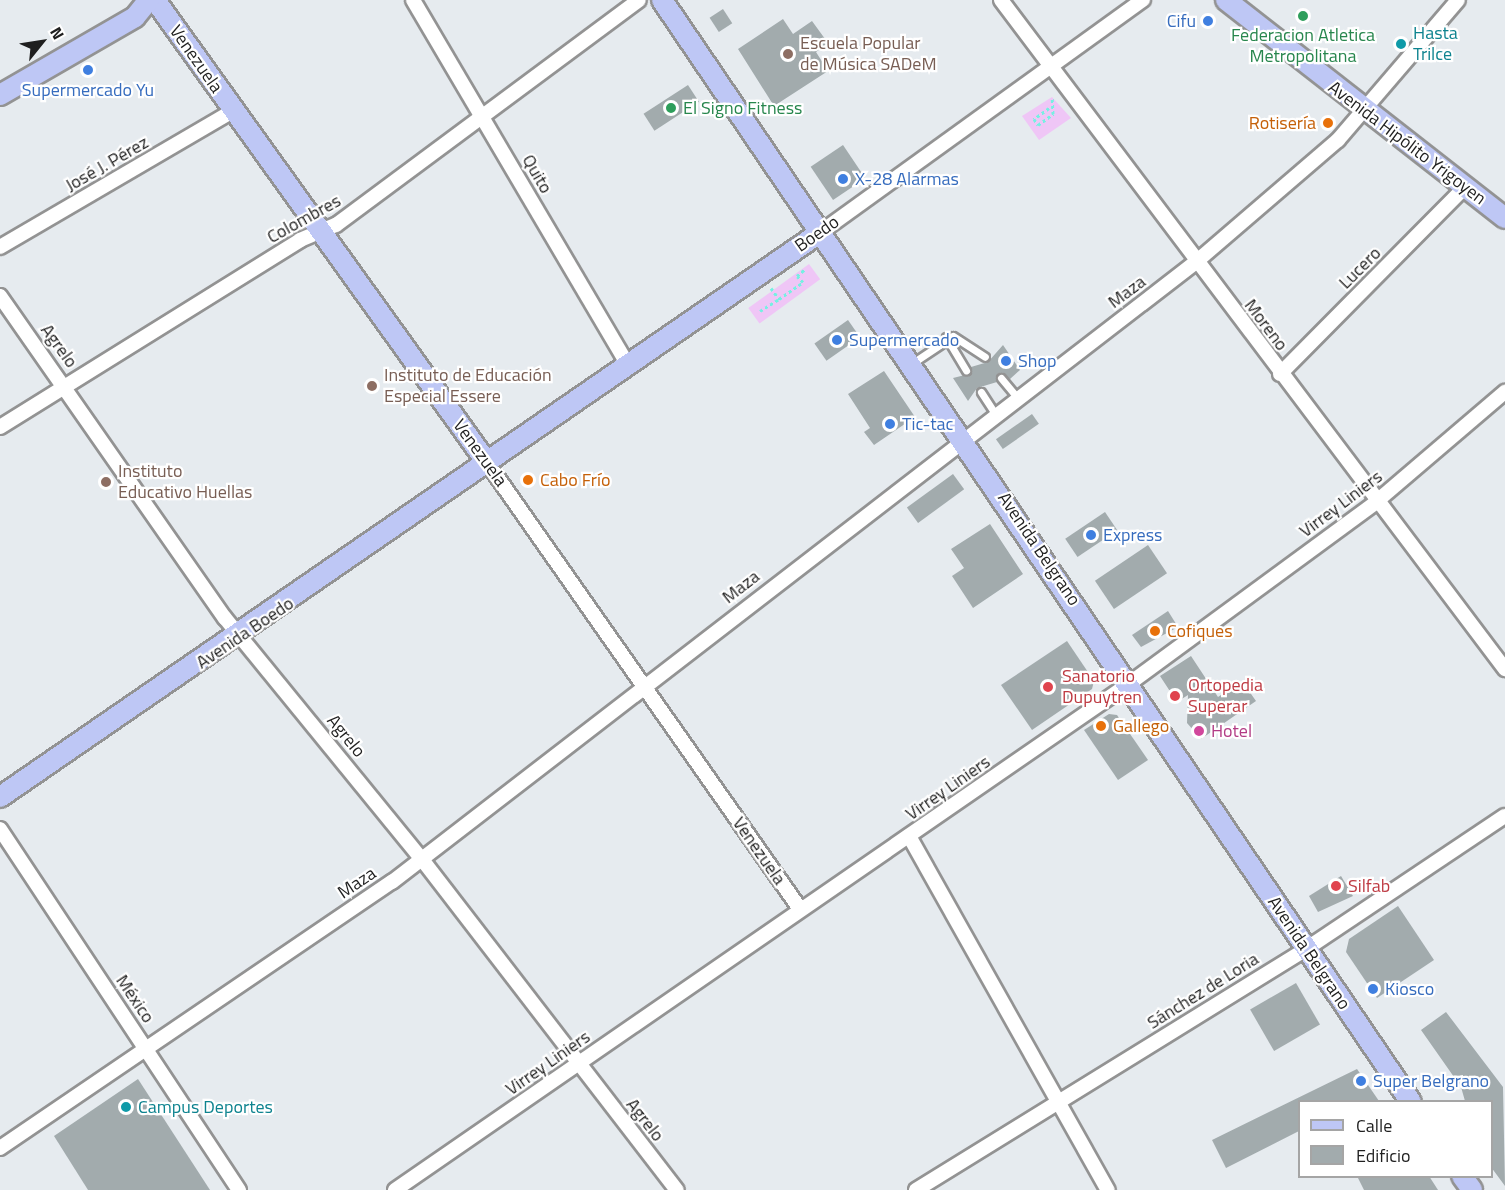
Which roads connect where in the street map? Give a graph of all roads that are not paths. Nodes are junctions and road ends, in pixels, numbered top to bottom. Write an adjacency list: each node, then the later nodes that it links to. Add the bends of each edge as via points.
1 (149, 0): 11 (main road, via 135,17)
2 (155, 0): 12 (main road, Venezuela)
3 (413, 0): 14 (street, Quito)
4 (639, 0): 14 (street, Colombres)
5 (662, 0): 18 (main road, Avenida Belgrano)
6 (1001, 0): 10 (street, Moreno)
7 (1143, 0): 10 (street, Boedo)
8 (1226, 0): 13 (main road, Avenida Hipólito Yrigoyen)
9 (1458, 0): 13 (street, Maza)
10 (1054, 68): 18 (street, Boedo); 20 (street, Moreno)
11 (0, 95)
12 (233, 111): 17 (main road, Venezuela); 19 (street, José J. Pérez)
13 (1365, 113): 15 (main road, Avenida Hipólito Yrigoyen); 20 (street, Maza)
14 (482, 116): 17 (street, Colombres, via 362,207); 25 (street, Quito)
15 (1465, 187): 16 (main road, Avenida Hipólito Yrigoyen); 27 (street, Lucero)
16 (1505, 218)
17 (318, 231): 29 (street, Colombres); 36 (main road, Venezuela)
18 (821, 232): 24 (main road, Avenida Belgrano); 25 (main road, Boedo)
19 (0, 247)
20 (1196, 262): 27 (street, Moreno); 32 (street, Maza)
21 (0, 296): 29 (street, Agrelo)
22 (946, 337): 23 (lane, via 962,339); 24 (lane); 26 (lane)
23 (985, 357)
24 (911, 364): 35 (main road, Avenida Belgrano)
25 (629, 367): 36 (main road, Boedo)
26 (966, 370)
27 (1280, 374): 37 (street, Moreno)
28 (1002, 378): 32 (lane)
29 (65, 385): 34 (street, Colombres); 38 (street, Agrelo)
30 (981, 392): 33 (lane)
31 (1505, 392): 37 (street, Virrey Liniers)
32 (1018, 398): 33 (street, Maza)
33 (996, 415): 35 (street, Maza)
34 (0, 427)
35 (963, 439): 40 (main road, Avenida Belgrano); 41 (street, Maza)
36 (488, 464): 38 (main road, Avenida Boedo); 41 (street, Venezuela)
37 (1376, 502): 39 (street, Moreno); 40 (street, Virrey Liniers)
38 (241, 636): 42 (main road, Avenida Boedo); 46 (street, Agrelo)
39 (1505, 669)
40 (1130, 683): 45 (street, Virrey Liniers); 48 (main road, Avenida Belgrano)
41 (644, 684): 46 (street, Maza); 47 (street, Venezuela)
42 (0, 797)
43 (1505, 816): 48 (street, Sánchez de Loria)
44 (0, 829): 49 (street, México)
45 (909, 836): 47 (street, Virrey Liniers); 52 (street)
46 (421, 858): 49 (street, Maza); 50 (street, Agrelo)
47 (800, 909): 50 (street, Virrey Liniers)
48 (1306, 949): 51 (main road, Avenida Belgrano); 52 (street, Sánchez de Loria)
49 (145, 1047): 53 (street, Maza); 54 (street, México)
50 (579, 1064): 55 (street, Virrey Liniers); 56 (street, Agrelo)
51 (1410, 1100)
52 (1057, 1103): 57 (street, Sánchez de Loria); 58 (street)
53 (0, 1148)
54 (239, 1190)
55 (395, 1190)
56 (676, 1190)
57 (916, 1190)
58 (1108, 1190)

